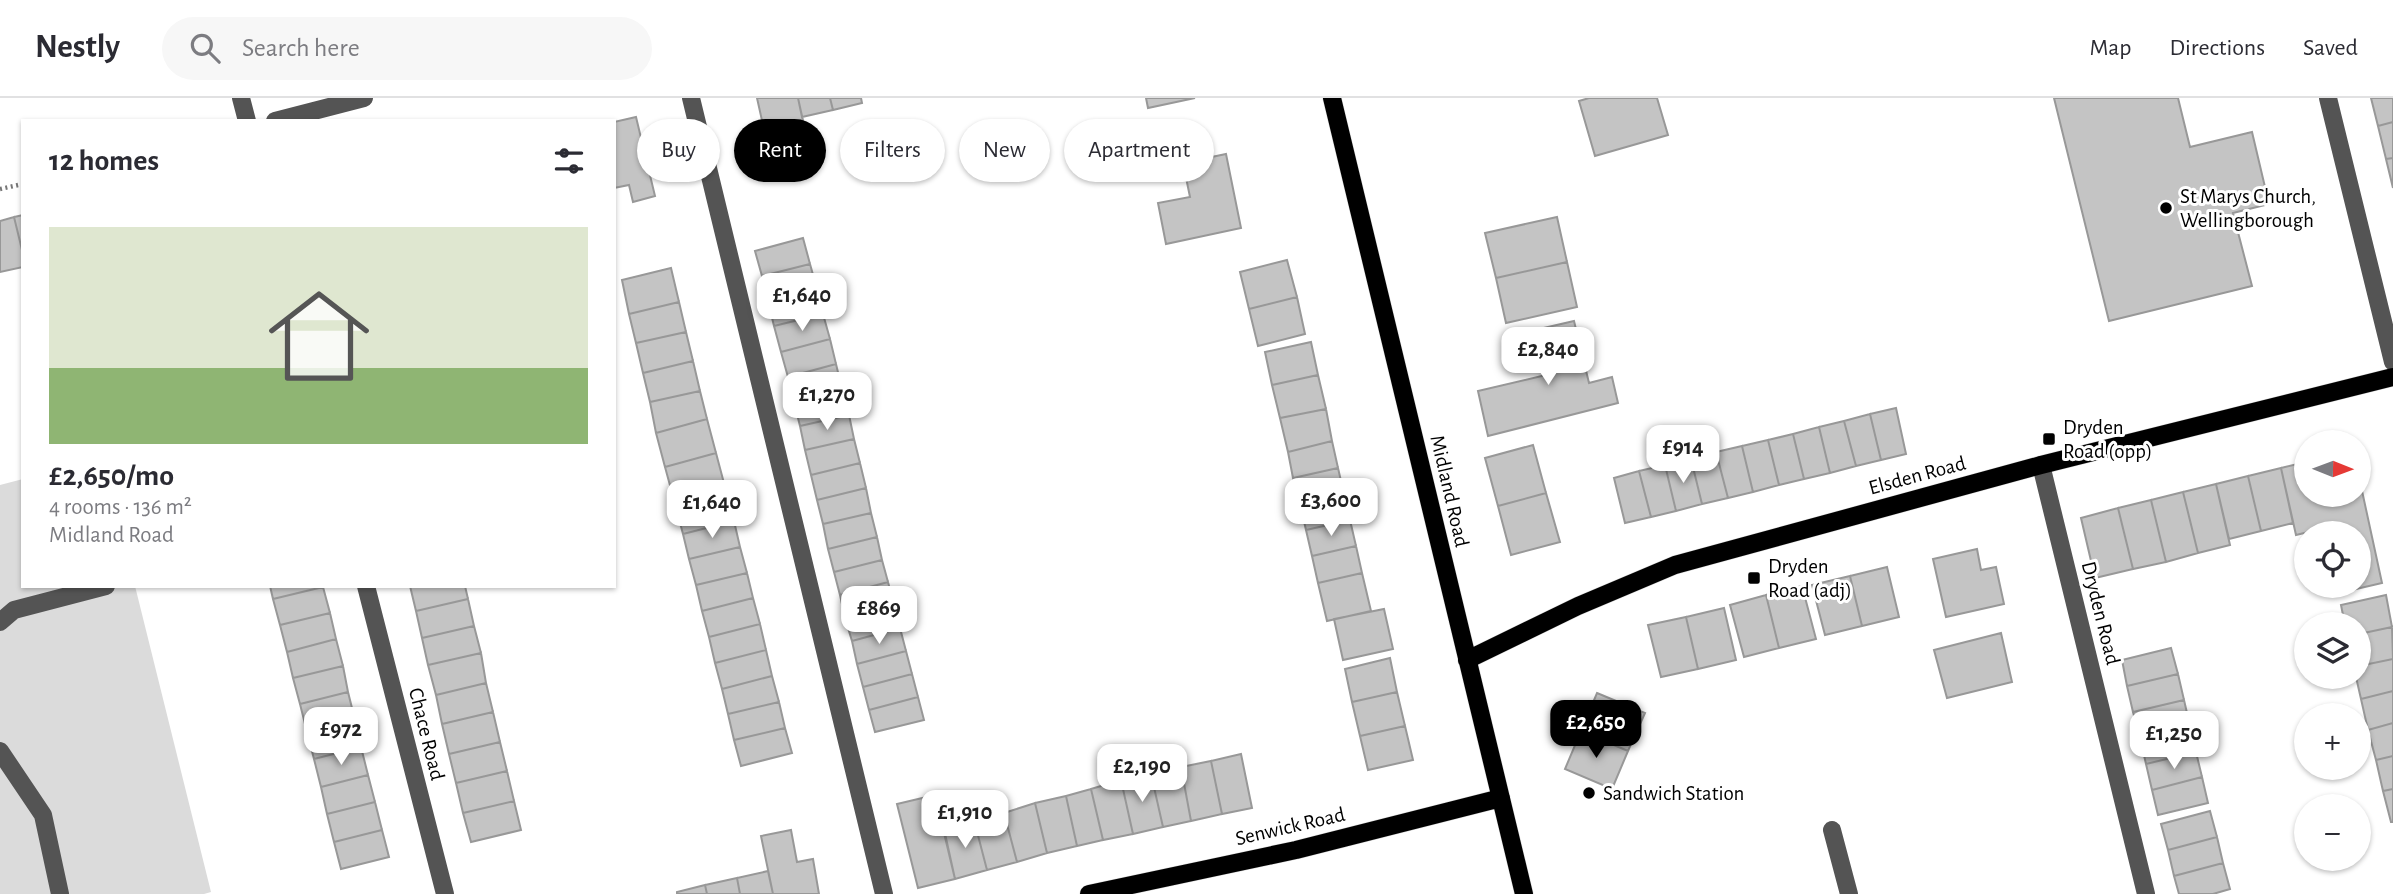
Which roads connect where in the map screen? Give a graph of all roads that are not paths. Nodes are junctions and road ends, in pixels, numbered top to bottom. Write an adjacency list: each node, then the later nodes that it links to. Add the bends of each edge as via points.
1 (241, 98): 6 (street)
2 (364, 98): 7 (street)
3 (691, 98): 20 (street)
4 (1332, 98): 14 (main road, Midland Road)
5 (2328, 98): 8 (street)
6 (246, 119)
7 (283, 119)
8 (2393, 362)
9 (2393, 377): 10 (main road, Elsden Road)
10 (2041, 465): 14 (main road, Elsden Road, via 1675,565); 24 (street, Dryden Road)
11 (98, 588): 13 (street, via 14,610)
12 (367, 588): 19 (street, Chace Road)
13 (0, 622)
14 (1467, 660): 16 (main road, Midland Road)
15 (0, 751): 18 (street, via 43,815)
16 (1501, 798): 21 (main road, Senwick Road, via 1296,850); 22 (main road, Midland Road)
17 (1832, 830): 23 (street)
18 (60, 894)
19 (445, 894)
20 (884, 894)
21 (1089, 894)
22 (1524, 894)
23 (1849, 894)
24 (2146, 894)

